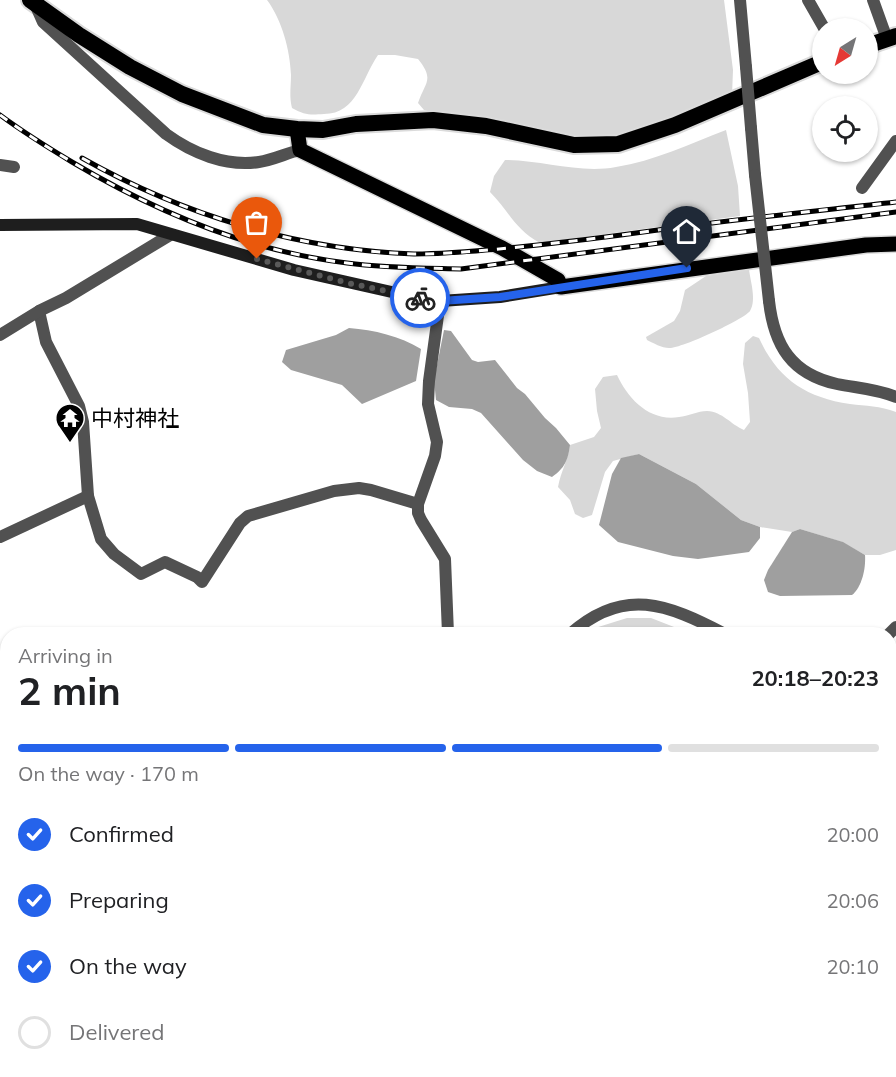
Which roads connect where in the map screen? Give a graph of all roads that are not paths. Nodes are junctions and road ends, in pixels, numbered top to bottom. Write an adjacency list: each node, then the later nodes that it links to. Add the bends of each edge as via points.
1 (740, 0): 21 (street, bridge, via 771,322 781,347 809,375)
2 (808, 0): 5 (street)
3 (873, 0): 6 (street)
4 (33, 2): 8 (highway, via 130,67 182,94 263,125); 10 (street, via 44,22 184,147 228,161 258,162)
5 (818, 18)
6 (892, 37)
7 (812, 66): 8 (highway, via 675,125 618,144 574,145 486,126 433,120)
8 (297, 129): 10 (main road)
9 (896, 141): 13 (street)
10 (300, 150): 17 (main road, via 502,248 558,280)
11 (0, 165): 12 (street)
12 (14, 167)
13 (862, 188)
14 (0, 225): 15 (main road, via 137,224)
15 (170, 235): 18 (main road, via 337,280); 19 (street)
16 (896, 244): 17 (main road)
17 (561, 287): 18 (main road)
18 (440, 301): 23 (street, via 428,404 437,442)
19 (39, 311): 20 (street); 22 (street, via 46,342 79,406)
20 (0, 335)
21 (896, 397)
22 (88, 496): 23 (street, via 101,539 114,554 141,574 165,562 202,582 248,516 334,490 359,488); 24 (street)
23 (418, 504): 25 (street, via 421,520 445,558)
24 (0, 537)
25 (448, 627)
26 (578, 627): 27 (street, via 602,610 644,604 666,608)
27 (710, 627)

